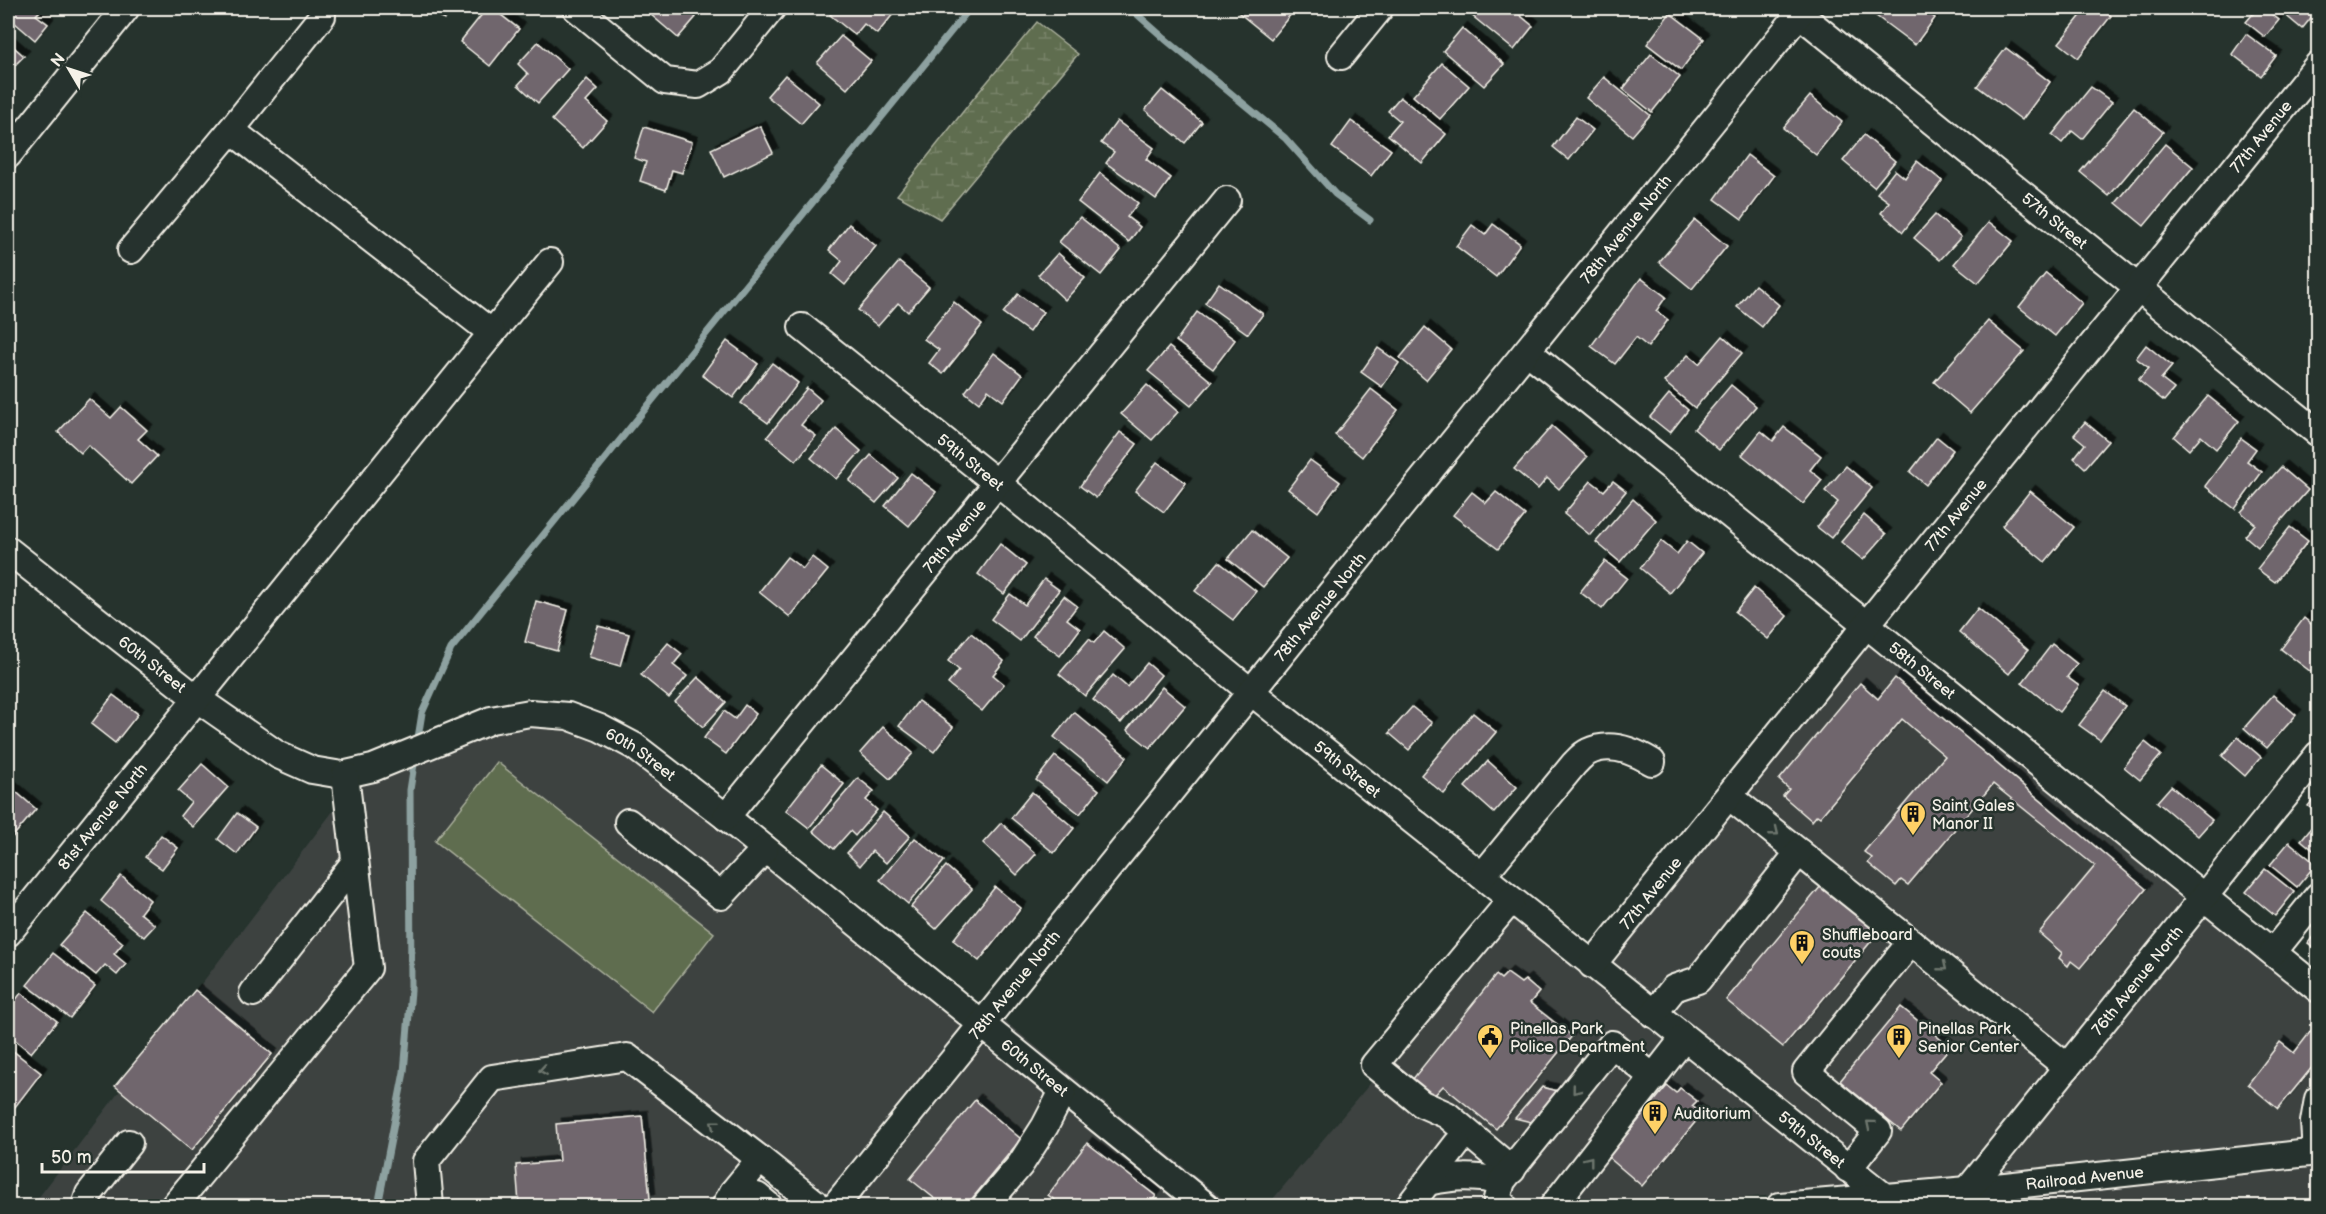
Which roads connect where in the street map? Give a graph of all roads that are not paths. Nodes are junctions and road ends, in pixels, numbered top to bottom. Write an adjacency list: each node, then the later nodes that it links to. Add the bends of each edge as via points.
1 (126, 8): 10 (street)
2 (576, 8): 3 (street, via 665,81 698,85 722,71)
3 (772, 8)
4 (1380, 8): 7 (street)
5 (1798, 9): 14 (street, 57th Street); 17 (street, 78th Avenue North)
6 (322, 16): 9 (street)
7 (1341, 56)
8 (2319, 65): 14 (street, 77th Avenue)
9 (231, 130): 12 (street); 16 (street)
10 (8, 155)
11 (1227, 200): 19 (street, 79th Avenue)
12 (131, 250)
13 (550, 261): 16 (street, 81st Avenue North)
14 (2139, 288): 18 (street, 57th Street); 21 (street, 77th Avenue)
15 (802, 327): 19 (street, 59th Street)
16 (492, 333): 23 (street, 81st Avenue North)
17 (1527, 351): 21 (street, 58th Street); 22 (street, 78th Avenue North)
18 (2319, 433)
19 (996, 482): 22 (street, 59th Street); 28 (street, 79th Avenue)
20 (8, 550): 23 (street, 60th Street)
21 (1866, 626): 27 (street, 77th Avenue); 35 (street, 58th Street)
22 (1250, 691): 33 (street, 59th Street); 44 (street, 78th Avenue North)
23 (196, 698): 26 (street, 60th Street, via 278,754 312,770); 37 (street, 81st Avenue North)
24 (2319, 756): 35 (street, 76th Avenue North)
25 (1652, 762): 33 (street, via 1635,752 1611,747 1589,752 1574,764)
26 (345, 775): 28 (street, 60th Street, via 395,761 491,720 530,713 568,716 633,746); 32 (street)
27 (1729, 796): 31 (street, one-way to 31); 40 (street, 77th Avenue)
28 (726, 817): 30 (street, 60th Street)
29 (628, 822): 30 (street, via 721,896)
30 (765, 849): 44 (street, 60th Street)
31 (1799, 852): 38 (street); 43 (street, via 1698,980 1674,988)
32 (355, 862): 42 (street); 62 (street, via 368,968)
33 (1482, 876): 36 (street, 59th Street)
34 (2319, 896): 39 (street)
35 (2204, 898): 39 (street, 58th Street); 46 (street, 76th Avenue North)
36 (1511, 900): 40 (street, 59th Street); 56 (street, via 1374,1065 1422,1104 1447,1115)
37 (8, 933)
38 (1911, 942): 46 (street, one-way to 46); 54 (street, one-way to 38, via 1878,1131 1806,1072)
39 (2273, 952): 41 (street, 58th Street)
40 (1592, 965): 43 (street, 59th Street)
41 (2319, 989)
42 (253, 993)
43 (1653, 1014): 45 (street, 59th Street)
44 (981, 1025): 48 (street, 60th Street); 66 (street, 78th Avenue North)
45 (1684, 1038): 47 (street); 54 (street, 59th Street)
46 (2067, 1067): 57 (street, 76th Avenue North)
47 (1654, 1078): 56 (street, one-way to 56, via 1612,1044); 69 (street, one-way to 47)
48 (1063, 1091): 60 (street, via 1020,1165); 67 (street, 60th Street)
49 (2319, 1099): 52 (street, via 2314,1122)
50 (129, 1143): 61 (street, via 89,1194)
51 (1457, 1144): 55 (street)
52 (2317, 1152): 57 (street, Railroad Avenue)
53 (760, 1159): 58 (street); 63 (street, one-way to 63, via 627,1057 492,1078 426,1161); 65 (street)
54 (1848, 1169): 59 (street, 59th Street)
55 (1427, 1182): 56 (street, via 1475,1176); 68 (street)
56 (1506, 1186)
57 (1962, 1198): 59 (street, Railroad Avenue)
58 (729, 1199): 64 (street, via 757,1196)
59 (1890, 1202): 70 (street, Railroad Avenue)
60 (986, 1205)
61 (85, 1206)
62 (174, 1206)
63 (430, 1206)
64 (769, 1206)
65 (819, 1206)
66 (835, 1206)
67 (1206, 1206)
68 (1409, 1206)
69 (1553, 1206)
70 (1779, 1206)

